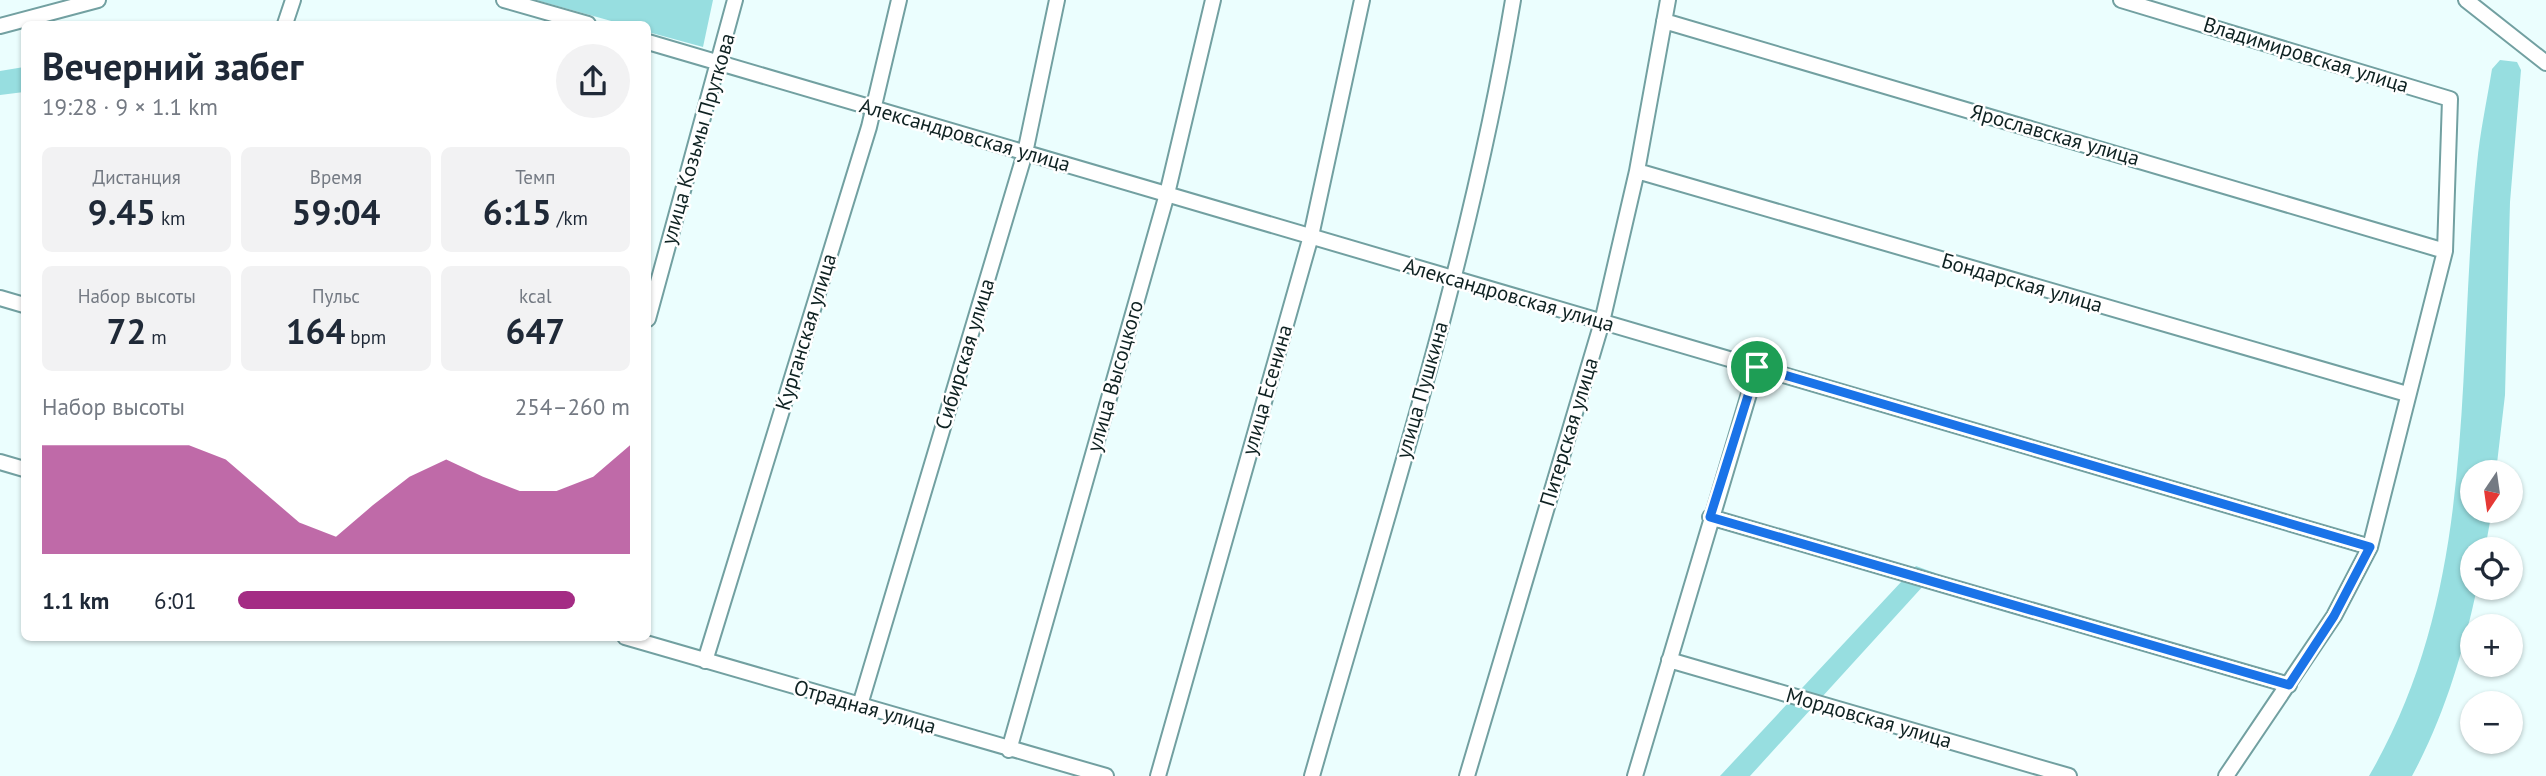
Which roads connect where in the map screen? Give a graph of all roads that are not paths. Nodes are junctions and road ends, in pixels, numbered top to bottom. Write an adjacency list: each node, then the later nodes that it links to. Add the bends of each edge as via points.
1 (98, 0): 16 (street)
2 (293, 0): 13 (street)
3 (504, 0): 14 (street)
4 (735, 0): 18 (street, улица Козьмы Пруткова)
5 (899, 0): 20 (street, Курганская улица)
6 (1057, 0): 21 (street, Сибирская улица)
7 (1213, 0): 23 (street, улица Высоцкого)
8 (1362, 0): 24 (street, улица Есенина)
9 (1513, 0): 26 (street, улица Пушкина)
10 (1668, 0): 15 (street, Питерская улица)
11 (2121, 0): 25 (street, Владимировская улица, via 2451,99)
12 (2466, 0): 19 (street)
13 (286, 21)
14 (578, 21)
15 (1664, 21): 22 (street, Питерская улица); 25 (street, Ярославская улица)
16 (0, 26)
17 (651, 43): 18 (street, Александровская улица)
18 (719, 63): 20 (street, Александровская улица); 29 (street, улица Козьмы Пруткова)
19 (2546, 63)
20 (874, 108): 21 (street, Александровская улица); 39 (street, Курганская улица)
21 (1025, 153): 23 (street, Александровская улица); 41 (street, Сибирская улица)
22 (1637, 171): 30 (street, Питерская улица); 32 (street, Бондарская улица)
23 (1167, 194): 24 (street, Александровская улица); 42 (street, улица Высоцкого)
24 (1311, 236): 26 (street, Александровская улица); 44 (street, улица Есенина)
25 (2445, 251): 32 (street)
26 (1454, 279): 30 (street, Александровская улица); 45 (street, улица Пушкина)
27 (0, 298): 28 (street)
28 (21, 304)
29 (651, 307)
30 (1602, 322): 31 (street, Александровская улица); 46 (street, Питерская улица)
31 (1757, 367): 35 (street); 36 (street, Александровская улица)
32 (2407, 394): 36 (street)
33 (0, 462): 34 (street)
34 (21, 468)
35 (1710, 517): 38 (street); 40 (street)
36 (2370, 547): 40 (street, via 2334,616)
37 (638, 641): 39 (street, Отрадная улица)
38 (1669, 660): 47 (street); 48 (street, Мордовская улица)
39 (705, 661): 41 (street, Отрадная улица)
40 (2289, 685): 49 (street)
41 (860, 705): 42 (street, Отрадная улица)
42 (1009, 750): 43 (street, Отрадная улица)
43 (1106, 776)
44 (1157, 776)
45 (1312, 776)
46 (1467, 776)
47 (1635, 776)
48 (2070, 776)
49 (2226, 776)

